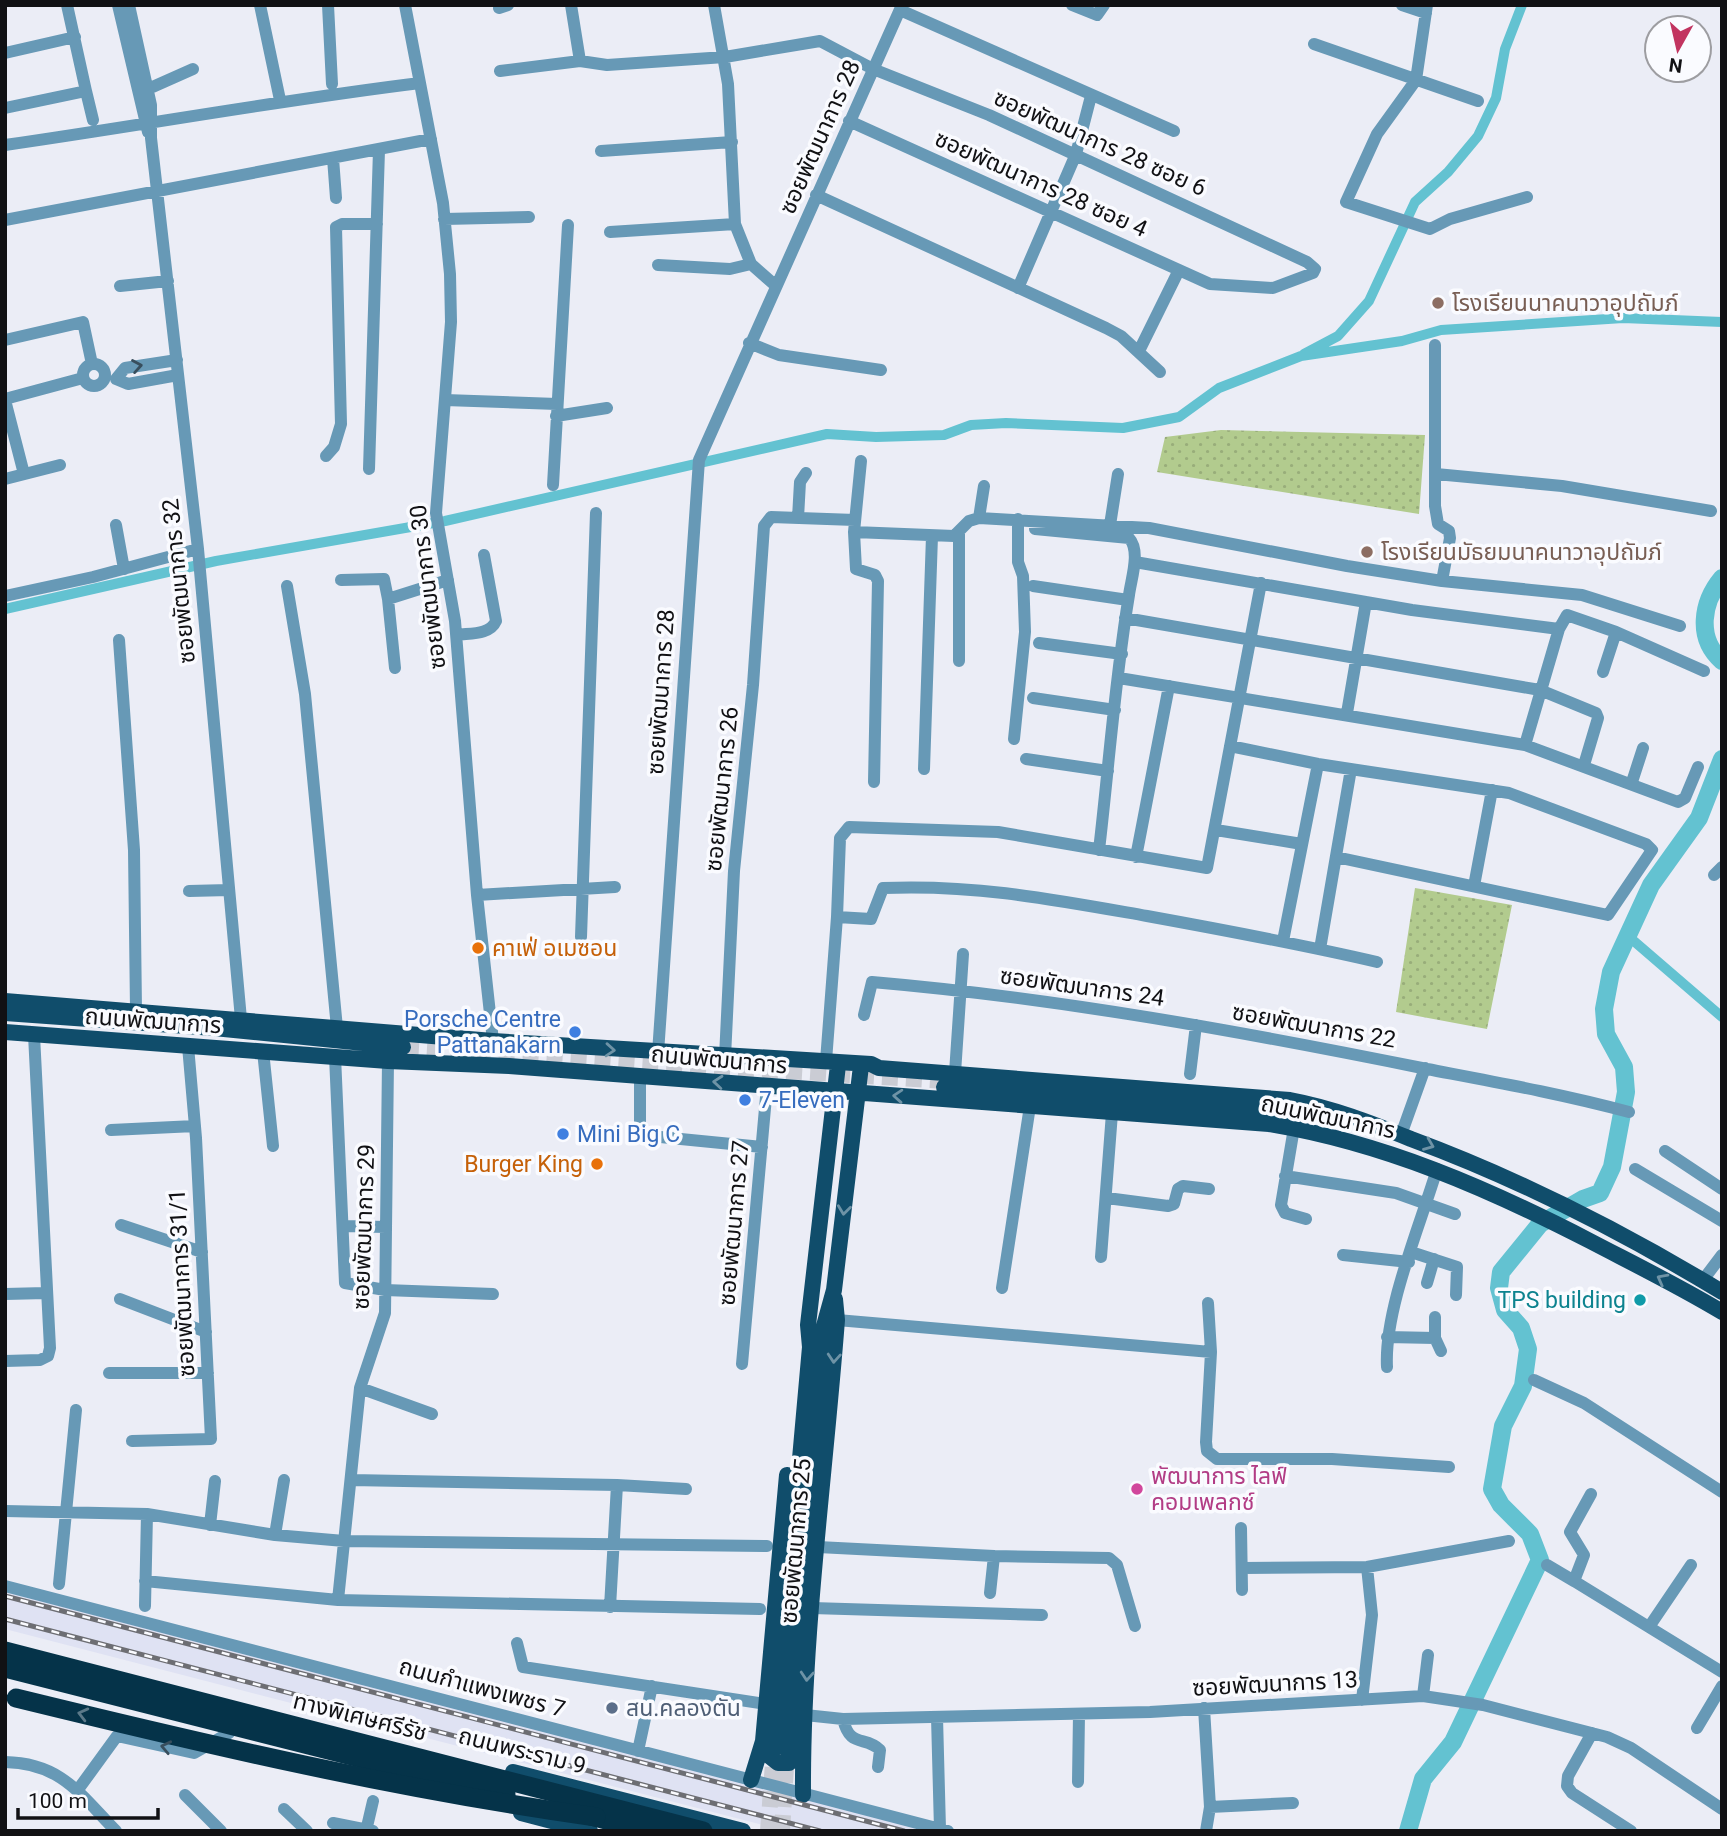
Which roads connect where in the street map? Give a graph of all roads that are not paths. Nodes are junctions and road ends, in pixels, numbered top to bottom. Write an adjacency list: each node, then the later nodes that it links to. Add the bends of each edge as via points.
1 (67, 5): 13 (street)
2 (260, 5): 27 (street)
3 (328, 5): 23 (street)
4 (405, 5): 22 (street, ซอยพัฒนาการ 30)
5 (571, 5): 17 (street)
6 (714, 5): 16 (street)
7 (1072, 5): 12 (street)
8 (1402, 5): 10 (street)
9 (901, 8): 19 (street, ซอยพัฒนาการ 28); 26 (street)
10 (1427, 9): 21 (street)
11 (125, 10): 24 (street, ซอยพัฒนาการ 32); 32 (street, ซอยพัฒนาการ 32)
12 (1100, 10)
13 (75, 37): 15 (street); 25 (street)
14 (1314, 44): 21 (street)
15 (5, 53)
16 (725, 57): 17 (street, ซอยพัฒนาการ 28 ซอย 6, via 607,65); 19 (street, ซอยพัฒนาการ 28 ซอย 6, via 820,41); 35 (street)
17 (580, 61): 20 (street, ซอยพัฒนาการ 28 ซอย 6)
18 (193, 69): 24 (street)
19 (873, 69): 31 (street, ซอยพัฒนาการ 28); 39 (street, ซอยพัฒนาการ 28 ซอย 6)
20 (500, 71)
21 (1416, 80): 28 (street); 43 (street, via 1377,134 1346,202 1430,229)
22 (420, 83): 27 (street); 34 (street, ซอยพัฒนาการ 30)
23 (332, 84)
24 (148, 89): 32 (street, ซอยพัฒนาการ 32)
25 (86, 91): 29 (street); 30 (street)
26 (1091, 96): 33 (street); 39 (street)
27 (280, 100): 32 (street)
28 (1478, 101)
29 (5, 108)
30 (93, 120)
31 (849, 121): 42 (street, ซอยพัฒนาการ 28); 45 (street, ซอยพัฒนาการ 28 ซอย 4)
32 (148, 124): 36 (street); 41 (street, ซอยพัฒนาการ 32)
33 (1174, 131)
34 (431, 139): 37 (street); 47 (street, ซอยพัฒนาการ 30)
35 (732, 142): 38 (street); 50 (street)
36 (5, 145)
37 (379, 150): 40 (street); 49 (street)
38 (601, 151)
39 (1076, 154): 45 (street); 57 (street, ซอยพัฒนาการ 28 ซอย 6, via 1315,269 1277,287)
40 (334, 158): 41 (street); 44 (street)
41 (157, 192): 48 (street); 56 (street, ซอยพัฒนาการ 32)
42 (817, 195): 59 (street, ซอยพัฒนาการ 28); 60 (street)
43 (1527, 197)
44 (336, 198)
45 (1054, 212): 55 (street, ซอยพัฒนาการ 28 ซอย 4); 60 (street)
46 (529, 217): 47 (street)
47 (444, 219): 73 (street, ซอยพัฒนาการ 30, via 451,322)
48 (5, 220)
49 (377, 223): 76 (street, via 336,227 341,424); 79 (street)
50 (735, 224): 52 (street); 53 (street)
51 (568, 225): 75 (street)
52 (610, 232)
53 (751, 264): 54 (street, via 730,269); 59 (street)
54 (658, 265)
55 (1179, 270): 57 (street, ซอยพัฒนาการ 28 ซอย 4); 64 (street)
56 (168, 281): 58 (street); 65 (street, ซอยพัฒนาการ 32)
57 (1215, 285)
58 (120, 286)
59 (776, 286): 62 (street, ซอยพัฒนาการ 28)
60 (1018, 288): 64 (street, via 1106,328)
61 (5, 340): 66 (street, via 83,321)
62 (749, 343): 67 (street, via 779,355); 179 (street, ซอยพัฒนาการ 28, via 699,460)
63 (1436, 345): 83 (street)
64 (1139, 351): 68 (street)
65 (177, 360): 69 (street, ซอยพัฒนาการ 32); 71 (street, one-way to 65, via 125,368)
66 (92, 364): 70 (street, via 83,371); 71 (street)
67 (881, 370)
68 (1160, 372)
69 (178, 375): 71 (street, via 128,384); 98 (street, ซอยพัฒนาการ 32)
70 (83, 378): 71 (street, via 94,387); 72 (street)
71 (111, 378)
72 (5, 399): 81 (street)
73 (445, 400): 75 (street); 103 (street, ซอยพัฒนาการ 30, via 436,513)
74 (607, 408): 75 (street)
75 (557, 410): 85 (street)
76 (326, 456)
77 (861, 461): 94 (street)
78 (60, 465): 81 (street)
79 (369, 469)
80 (807, 473): 89 (street, via 800,482)
81 (24, 474): 84 (street)
82 (1118, 474): 93 (street)
83 (1436, 474): 87 (street, via 1562,486); 104 (street, via 1436,518 1449,534)
84 (5, 479)
85 (553, 485)
86 (984, 486): 90 (street)
87 (1711, 511)
88 (596, 513): 153 (street)
89 (798, 518): 94 (street); 181 (street, ซอยพัฒนาการ 26, via 771,517 764,526 734,871)
90 (979, 518): 91 (street); 96 (street, via 969,521)
91 (1018, 519): 93 (street); 133 (street, via 1025,632)
92 (116, 525): 101 (street)
93 (1110, 525): 104 (street, via 1198,536)
94 (855, 526): 97 (street); 144 (street, via 856,569 875,575 878,581)
95 (1035, 529): 100 (street, via 1129,538)
96 (960, 534): 97 (street); 122 (street)
97 (932, 536): 141 (street)
98 (198, 552): 101 (street); 155 (street, ซอยพัฒนาการ 32)
99 (484, 555): 116 (street, via 494,627)
100 (1135, 562): 105 (street); 110 (street)
101 (124, 569): 108 (street)
102 (341, 580): 109 (street, via 384,579)
103 (448, 580): 109 (street); 116 (street, ซอยพัฒนาการ 30)
104 (1442, 581): 113 (street, via 1582,595)
105 (1261, 583): 111 (street); 118 (street)
106 (287, 586): 172 (street, via 305,694)
107 (1033, 586): 110 (street)
108 (5, 596)
109 (388, 598): 123 (street)
110 (1128, 600): 112 (street)
111 (1366, 602): 114 (street); 121 (street)
112 (1125, 618): 118 (street); 120 (street)
113 (1680, 626)
114 (1559, 629): 115 (street, via 1564,617 1571,614); 128 (street)
115 (1616, 632): 124 (street); 125 (street)
116 (457, 635): 157 (street, ซอยพัฒนาการ 30)
117 (119, 640): 166 (street, via 134,850)
118 (1250, 641): 121 (street); 129 (street)
119 (1039, 643): 120 (street)
120 (1122, 654): 126 (street)
121 (1356, 658): 128 (street); 132 (street)
122 (959, 661)
123 (395, 668)
124 (1704, 671)
125 (1603, 672)
126 (1119, 678): 127 (street); 131 (street)
127 (1170, 686): 129 (street); 150 (street)
128 (1540, 690): 134 (street); 139 (street, via 1596,713)
129 (1238, 696): 132 (street); 135 (street)
130 (1033, 698): 131 (street)
131 (1115, 710): 143 (street)
132 (1347, 713): 134 (street)
133 (1014, 739)
134 (1525, 745): 139 (street)
135 (1230, 746): 138 (street); 147 (street)
136 (1643, 748): 145 (street)
137 (1026, 759): 143 (street)
138 (1318, 764): 142 (street); 148 (street)
139 (1584, 765): 145 (street)
140 (1698, 766): 145 (street, via 1682,802)
141 (924, 769)
142 (1351, 769): 146 (street); 151 (street)
143 (1108, 771): 149 (street)
144 (874, 782)
145 (1632, 782)
146 (1492, 790): 152 (street); 152 (street, via 1646,844 1652,851 1608,915)
147 (1216, 830): 148 (street); 150 (street, via 1206,869)
148 (1302, 844): 160 (street)
149 (1098, 850): 150 (street); 158 (street, via 998,832 849,827 840,838)
150 (1136, 857)
151 (1336, 857): 152 (street); 161 (street)
152 (1474, 886)
153 (583, 887): 154 (street); 157 (street); 159 (street)
154 (615, 887)
155 (229, 890): 156 (street); 169 (street, ซอยพัฒนาการ 32)
156 (189, 891)
157 (477, 895): 175 (street, ซอยพัฒนาการ 30)
158 (837, 917): 160 (street, via 872,919 880,889 925,886 1011,892); 182 (street)
159 (582, 937)
160 (1283, 941): 161 (street)
161 (1320, 949): 163 (street)
162 (963, 954): 164 (street)
163 (1377, 962)
164 (962, 991): 168 (street, ซอยพัฒนาการ 24, via 873,982); 171 (street, ซอยพัฒนาการ 24); 188 (street)
165 (5, 1001): 166 (main road, ถนนพัฒนาการ)
166 (136, 1010): 169 (main road, ถนนพัฒนาการ)
167 (5, 1013): 178 (main road, ถนนพัฒนาการ, via 214,1028)
168 (864, 1014)
169 (241, 1019): 172 (main road, ถนนพัฒนาการ)
170 (5, 1023): 178 (main road, ถนนพัฒนาการ)
171 (1196, 1025): 185 (street, ซอยพัฒนาการ 22); 186 (street)
172 (337, 1028): 178 (main road, ถนนพัฒนาการ)
173 (5, 1032): 174 (main road, ถนนพัฒนาการ)
174 (34, 1035): 176 (main road, ถนนพัฒนาการ); 229 (street)
175 (493, 1041): 178 (main road, ถนนพัฒนาการ); 179 (main road, ถนนพัฒนาการ, one-way to 179)
176 (188, 1046): 177 (main road, ถนนพัฒนาการ); 195 (street, ซอยพัฒนาการ 31/1)
177 (263, 1051): 180 (main road, ถนนพัฒนาการ); 199 (street)
178 (400, 1051): 180 (main road, ถนนพัฒนาการ); 187 (main road, ถนนพัฒนาการ); 216 (street, ซอยพัฒนาการ 29)
179 (658, 1053): 181 (main road, ถนนพัฒนาการ)
180 (335, 1056): 215 (street)
181 (725, 1057): 182 (main road, ถนนพัฒนาการ)
182 (832, 1063): 183 (main road); 184 (main road, ถนนพัฒนาการ); 190 (main road, ซอยพัฒนาการ 25)
183 (861, 1066): 184 (main road); 191 (main road, ซอยพัฒนาการ 25)
184 (879, 1068): 188 (main road, ถนนพัฒนาการ)
185 (1425, 1068): 193 (street, ซอยพัฒนาการ 22); 198 (street)
186 (1190, 1074)
187 (640, 1076): 189 (main road, ถนนพัฒนาการ, one-way to 187); 200 (street, via 640,1135)
188 (947, 1083): 191 (main road, ถนนพัฒนาการ, one-way to 191); 192 (main road, ถนนพัฒนาการ); 198 (main road, ถนนพัฒนาการ, via 1273,1105); 202 (main road, ถนนพัฒนาการ, via 1272,1114 1343,1130)
189 (767, 1086): 190 (main road, ถนนพัฒนาการ); 200 (street, ซอยพัฒนาการ 27)
190 (835, 1092): 191 (main road, ถนนพัฒนาการ); 205 (main road, ซอยพัฒนาการ 25)
191 (858, 1093): 206 (main road, ซอยพัฒนาการ 25)
192 (1030, 1106): 194 (main road, ถนนพัฒนาการ); 225 (street)
193 (1628, 1111)
194 (1112, 1113): 196 (main road, ถนนพัฒนาการ); 209 (street)
195 (195, 1126): 197 (street); 217 (street, ซอยพัฒนาการ 31/1)
196 (1294, 1128): 202 (main road, ถนนพัฒนาการ); 204 (street)
197 (111, 1130)
198 (1397, 1133): 223 (main road, ถนนพัฒนาการ, one-way to 223, via 1587,1217)
199 (273, 1146)
200 (762, 1147): 245 (street, ซอยพัฒนาการ 27)
201 (1665, 1151): 208 (street)
202 (1431, 1167): 210 (street); 235 (main road, ถนนพัฒนาการ, one-way to 202, via 1544,1217)
203 (1635, 1169): 213 (street)
204 (1285, 1175): 210 (street, via 1391,1192); 212 (street, via 1283,1211)
205 (825, 1176): 206 (main road, via 842,1173); 238 (main road, ซอยพัฒนาการ 25)
206 (848, 1178): 227 (main road, ซอยพัฒนาการ 25, one-way to 227)
207 (1209, 1189): 209 (street, via 1182,1186 1174,1204 1168,1206)
208 (1722, 1189)
209 (1107, 1198): 220 (street)
210 (1427, 1203): 211 (street); 221 (street)
211 (1455, 1214)
212 (1306, 1219)
213 (1722, 1221)
214 (121, 1225): 217 (street)
215 (343, 1226): 216 (street); 226 (street, via 345,1283)
216 (386, 1227): 226 (street, ซอยพัฒนาการ 29)
217 (202, 1252): 239 (street, ซอยพัฒนาการ 31/1)
218 (1343, 1255): 221 (street)
219 (1722, 1255): 223 (street)
220 (1101, 1257)
221 (1410, 1257): 222 (street); 240 (street)
222 (1434, 1259): 224 (street); 232 (street, via 1457,1267)
223 (1703, 1280): 228 (main road, ถนนพัฒนาการ)
224 (1427, 1283)
225 (1002, 1288)
226 (385, 1290): 231 (street); 250 (street, ซอยพัฒนาการ 29, via 385,1313)
227 (834, 1290): 237 (main road, ซอยพัฒนาการ 25); 313 (main road, ซอยพัฒนาการ 25, via 824,1326)
228 (1722, 1292)
229 (46, 1293): 230 (street); 244 (street, via 48,1356)
230 (5, 1294)
231 (493, 1294)
232 (1456, 1295)
233 (120, 1299): 239 (street)
234 (1208, 1303): 243 (street)
235 (1722, 1312)
236 (1436, 1317): 241 (street)
237 (837, 1320): 243 (street); 272 (main road, ซอยพัฒนาการ 25, one-way to 272)
238 (808, 1325): 304 (main road, ซอยพัฒนาการ 25, via 799,1348); 313 (main road, ซอยพัฒนาการ 25)
239 (206, 1332): 248 (street, ซอยพัฒนาการ 31/1)
240 (1387, 1337): 241 (street); 246 (street)
241 (1435, 1338): 242 (street)
242 (1441, 1351)
243 (1210, 1352): 254 (street, via 1206,1443 1207,1451 1217,1459 1332,1459)
244 (5, 1361)
245 (742, 1364)
246 (1387, 1367)
247 (109, 1373): 248 (street)
248 (208, 1373): 253 (street, ซอยพัฒนาการ 31/1, via 211,1439)
249 (1534, 1380): 260 (street, via 1584,1403)
250 (360, 1388): 252 (street); 256 (street, ซอยพัฒนาการ 29)
251 (76, 1410): 263 (street)
252 (432, 1414)
253 (132, 1441)
254 (1449, 1467)
255 (284, 1480): 267 (street)
256 (351, 1480): 258 (street); 268 (street, ซอยพัฒนาการ 29)
257 (215, 1481): 265 (street)
258 (617, 1485): 259 (street); 270 (street)
259 (686, 1489)
260 (1722, 1492)
261 (1591, 1494): 279 (street, via 1570,1532 1584,1555)
262 (5, 1511): 263 (street)
263 (66, 1513): 264 (street); 280 (street)
264 (147, 1514): 265 (street); 278 (street)
265 (210, 1525): 267 (street)
266 (1241, 1528): 277 (street)
267 (275, 1535): 268 (street)
268 (344, 1541): 270 (street); 284 (street, ซอยพัฒนาการ 29)
269 (1509, 1541): 276 (street)
270 (614, 1543): 271 (street); 286 (street)
271 (767, 1546)
272 (818, 1547): 273 (street); 287 (main road, ซอยพัฒนาการ 25)
273 (993, 1556): 283 (street); 290 (street, via 1114,1560)
274 (1547, 1565): 279 (street)
275 (1690, 1565): 291 (street)
276 (1367, 1567): 277 (street); 303 (street, via 1372,1615)
277 (1243, 1568): 282 (street)
278 (145, 1581): 284 (street); 285 (street)
279 (1574, 1581): 291 (street)
280 (60, 1584)
281 (5, 1586): 314 (street, ถนนกำแพงเพชร 7)
282 (1241, 1590)
283 (990, 1592)
284 (338, 1600): 286 (street)
285 (145, 1606)
286 (610, 1607): 288 (street)
287 (812, 1608): 289 (street); 307 (main road, ซอยพัฒนาการ 25, one-way to 307)
288 (760, 1609)
289 (1042, 1615)
290 (1135, 1626)
291 (1649, 1627): 297 (street)
292 (5, 1642): 336 (main road, ถนนพระราม 9)
293 (517, 1643): 299 (street, via 523,1667)
294 (5, 1651): 335 (highway, ทางพิเศษศรีรัช)
295 (1428, 1655): 302 (street)
296 (5, 1668): 328 (highway, ทางพิเศษศรีรัช, bridge)
297 (1722, 1672)
298 (5, 1676): 312 (main road)
299 (652, 1686): 304 (street); 314 (street)
300 (1722, 1686): 310 (street)
301 (10, 1696): 328 (highway, one-way to 301, bridge, via 340,1774)
302 (1423, 1696): 303 (street, ซอยพัฒนาการ 13); 311 (street, ซอยพัฒนาการ 13, via 1483,1705)
303 (1362, 1700): 305 (street, ซอยพัฒนาการ 13)
304 (765, 1704): 313 (main road, ซอยพัฒนาการ 25)
305 (1204, 1708): 306 (street, ซอยพัฒนาการ 13); 324 (street)
306 (1079, 1714): 308 (street, ซอยพัฒนาการ 13); 318 (street)
307 (805, 1715): 309 (street, ซอยพัฒนาการ 13); 313 (main road, ซอยพัฒนาการ 25)
308 (937, 1717): 309 (street, ซอยพัฒนาการ 13); 330 (street)
309 (843, 1719): 316 (street, via 846,1732 856,1742 880,1750)
310 (1697, 1728)
311 (1592, 1733): 325 (street, ซอยพัฒนาการ 13, via 1631,1748); 338 (street, via 1567,1786)
312 (229, 1734): 319 (street, one-way to 319, via 194,1753 117,1736); 328 (main road)
313 (782, 1747): 317 (main road, ซอยพัฒนาการ 25); 321 (main road, ซอยพัฒนาการ 25)
314 (638, 1751): 317 (street, ถนนกำแพงเพชร 7)
315 (5, 1762): 319 (street, via 48,1768)
316 (878, 1767)
317 (751, 1780): 321 (street, ถนนกำแพงเพชร 7)
318 (1078, 1782)
319 (77, 1791): 331 (street)
320 (185, 1795): 332 (street)
321 (803, 1795): 330 (street, ถนนกำแพงเพชร 7)
322 (373, 1801): 329 (street)
323 (1293, 1803): 324 (street)
324 (1210, 1807): 337 (street)
325 (1722, 1809)
326 (284, 1810): 333 (street)
327 (333, 1823): 329 (street)
328 (593, 1824): 334 (highway, ทางพิเศษศรีรัช)
329 (368, 1830)
330 (944, 1830)
331 (116, 1831)
332 (221, 1831)
333 (307, 1831)
334 (647, 1831)
335 (703, 1831)
336 (743, 1831)
337 (1206, 1831)
338 (1631, 1831)

